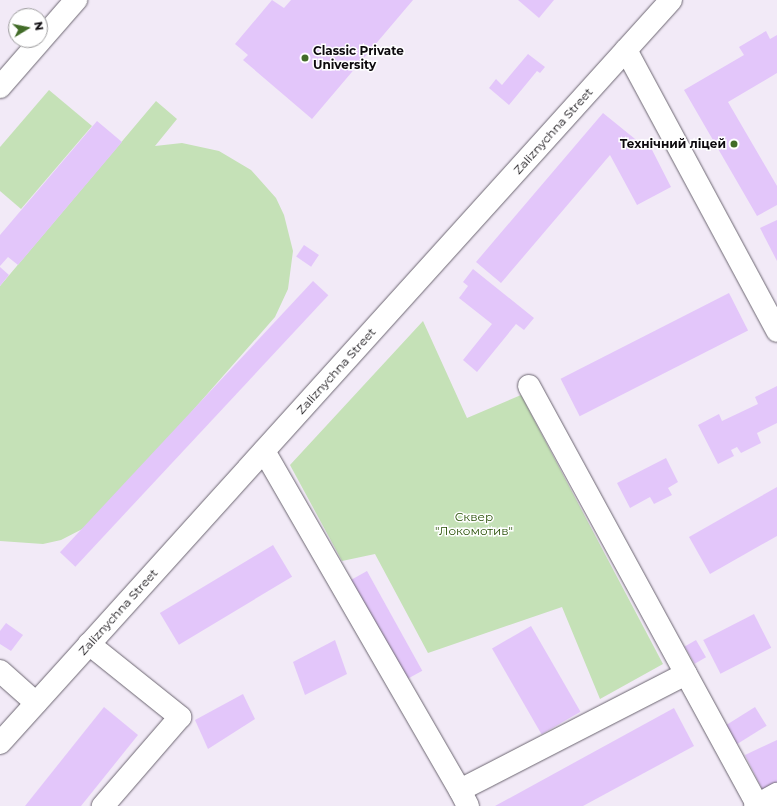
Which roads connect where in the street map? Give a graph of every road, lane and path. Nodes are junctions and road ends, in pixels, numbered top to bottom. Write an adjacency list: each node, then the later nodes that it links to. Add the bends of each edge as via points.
1 (76, 0): 4 (street)
2 (671, 0): 3 (street, Zaliznychna Street)
3 (626, 50): 5 (street); 7 (street, Zaliznychna Street)
4 (0, 87)
5 (777, 331)
6 (529, 386): 10 (street)
7 (264, 451): 8 (street, Zaliznychna Street); 14 (street)
8 (89, 644): 11 (street, Zaliznychna Street); 15 (street, via 180,717)
9 (0, 671): 11 (street)
10 (686, 674): 14 (street); 16 (street)
11 (36, 703): 12 (street, Zaliznychna Street)
12 (1, 739)
13 (777, 794): 16 (street)
14 (464, 798)
15 (104, 806)
16 (756, 806)

